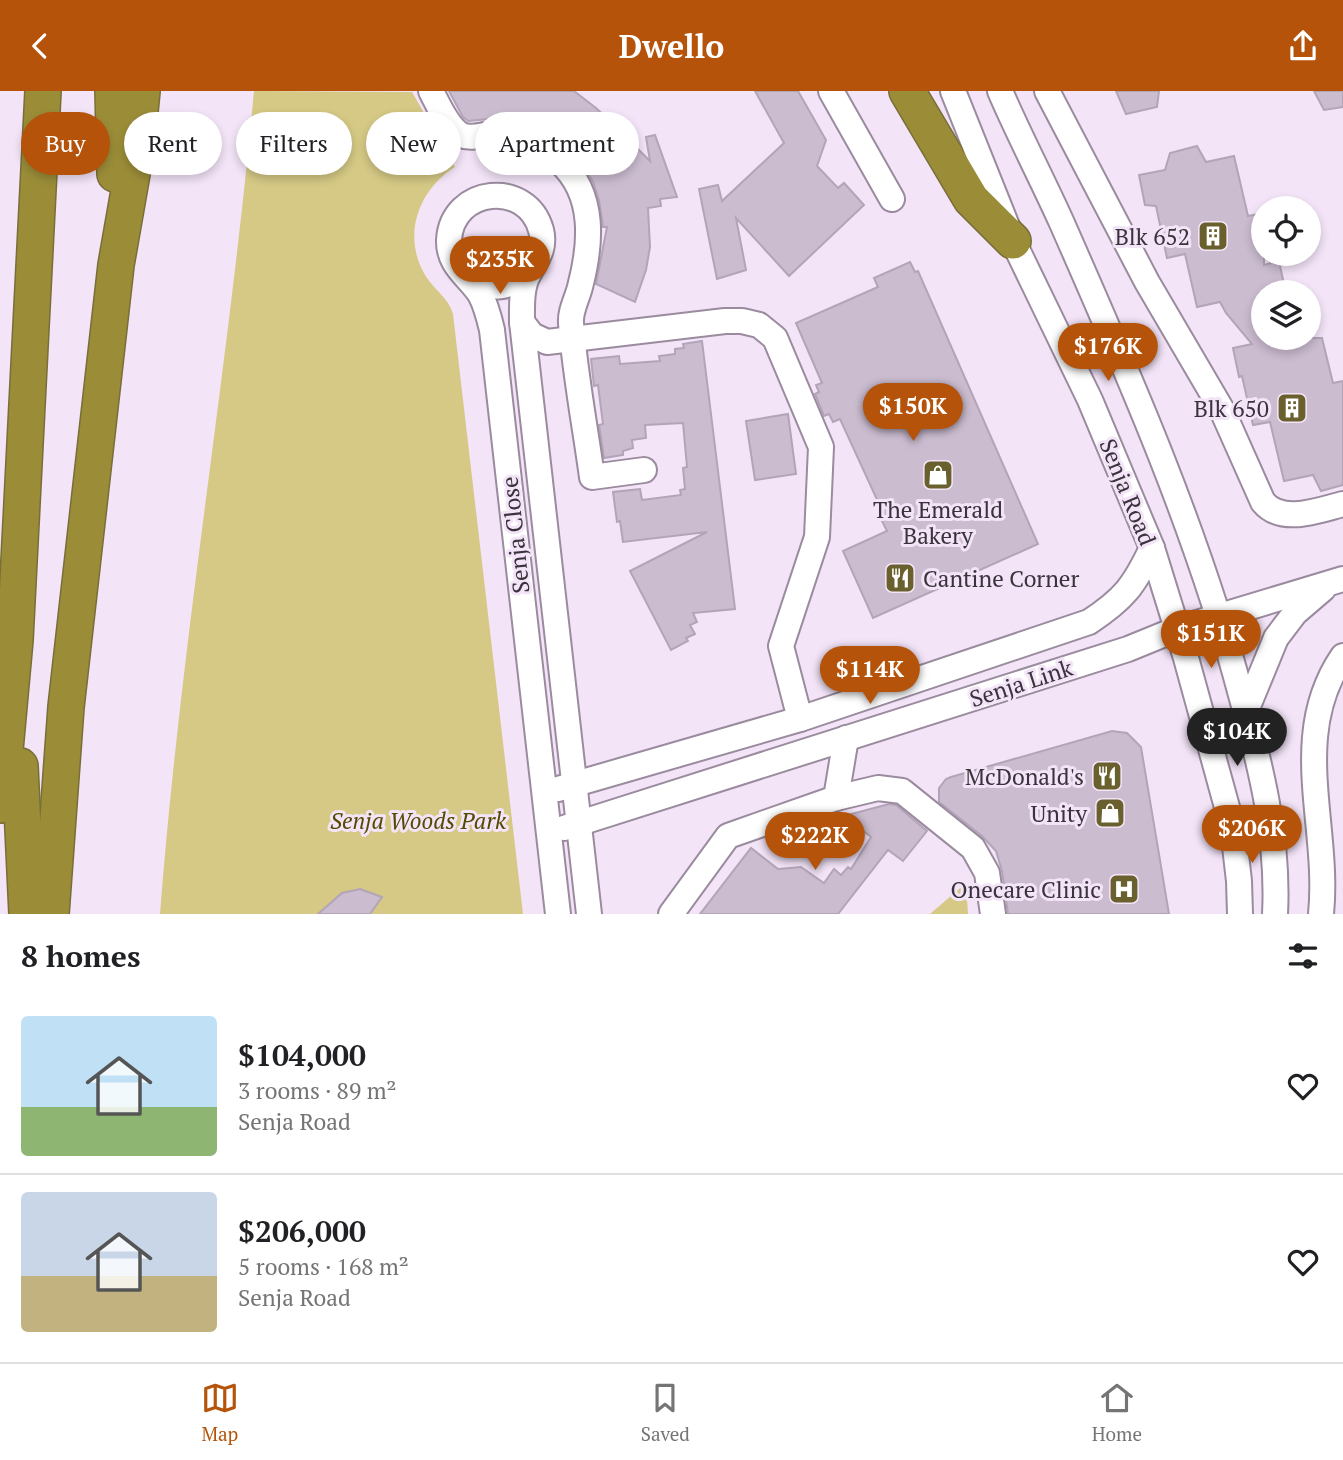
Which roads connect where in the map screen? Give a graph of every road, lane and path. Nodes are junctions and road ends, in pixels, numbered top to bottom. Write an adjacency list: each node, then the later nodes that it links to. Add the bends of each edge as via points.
1 (43, 91): 25 (highway)
2 (113, 91): 12 (highway)
3 (142, 91): 12 (highway)
4 (431, 91): 16 (street, via 461,134 498,133 517,138 551,154 575,180 589,230 571,318)
5 (831, 91): 10 (street)
6 (907, 91): 11 (highway, via 971,199)
7 (953, 91): 11 (street, Senja Road)
8 (1000, 91): 23 (street, Senja Road, via 1144,414)
9 (1047, 91): 20 (street, via 1147,282 1222,410 1263,502 1292,515)
10 (892, 199)
11 (1013, 241): 21 (street, Senja Road, via 1090,400)
12 (116, 265): 37 (highway, via 66,707)
13 (528, 275): 14 (street, via 500,288); 14 (street, Senja Close, via 542,248 542,232 527,206 499,194 469,203 451,227 452,258); 15 (street, Senja Close)
14 (471, 281): 31 (street, Senja Close, via 492,330)
15 (522, 322): 17 (street, via 532,335); 18 (street, Senja Close)
16 (573, 338): 17 (street); 19 (street, via 592,477); 28 (street, via 742,321 765,328 780,345 821,447 817,537 781,646)
17 (547, 342): 18 (street)
18 (527, 369): 30 (street, Senja Close)
19 (644, 470)
20 (1343, 504)
21 (1152, 548): 24 (street, Senja Road); 28 (street, Senja Link, via 1126,594 1089,622)
22 (1337, 580): 23 (street, Senja Link); 27 (street, via 1296,613 1276,638)
23 (1219, 616): 24 (street, Senja Link); 27 (street, Senja Road)
24 (1177, 629): 29 (street, Senja Link, via 1128,649); 42 (street, Senja Road, via 1233,829)
25 (15, 640): 33 (highway); 36 (highway)
26 (1343, 656): 44 (street, via 1323,693 1312,754)
27 (1246, 711): 43 (street, Senja Road, via 1270,814)
28 (800, 719): 30 (street, Senja Link)
29 (846, 738): 32 (street); 34 (street, Senja Link)
30 (575, 786): 31 (street); 34 (street, Senja Close)
31 (544, 793): 35 (street, Senja Close)
32 (836, 798): 40 (street, via 728,836); 41 (street, via 878,788 902,791 973,848 987,873)
33 (0, 805)
34 (579, 825): 35 (street); 39 (street, Senja Close)
35 (549, 832): 38 (street, Senja Close)
36 (27, 914)
37 (51, 914)
38 (558, 914)
39 (589, 914)
40 (671, 914)
41 (993, 914)
42 (1240, 914)
43 (1275, 914)
44 (1321, 914)

